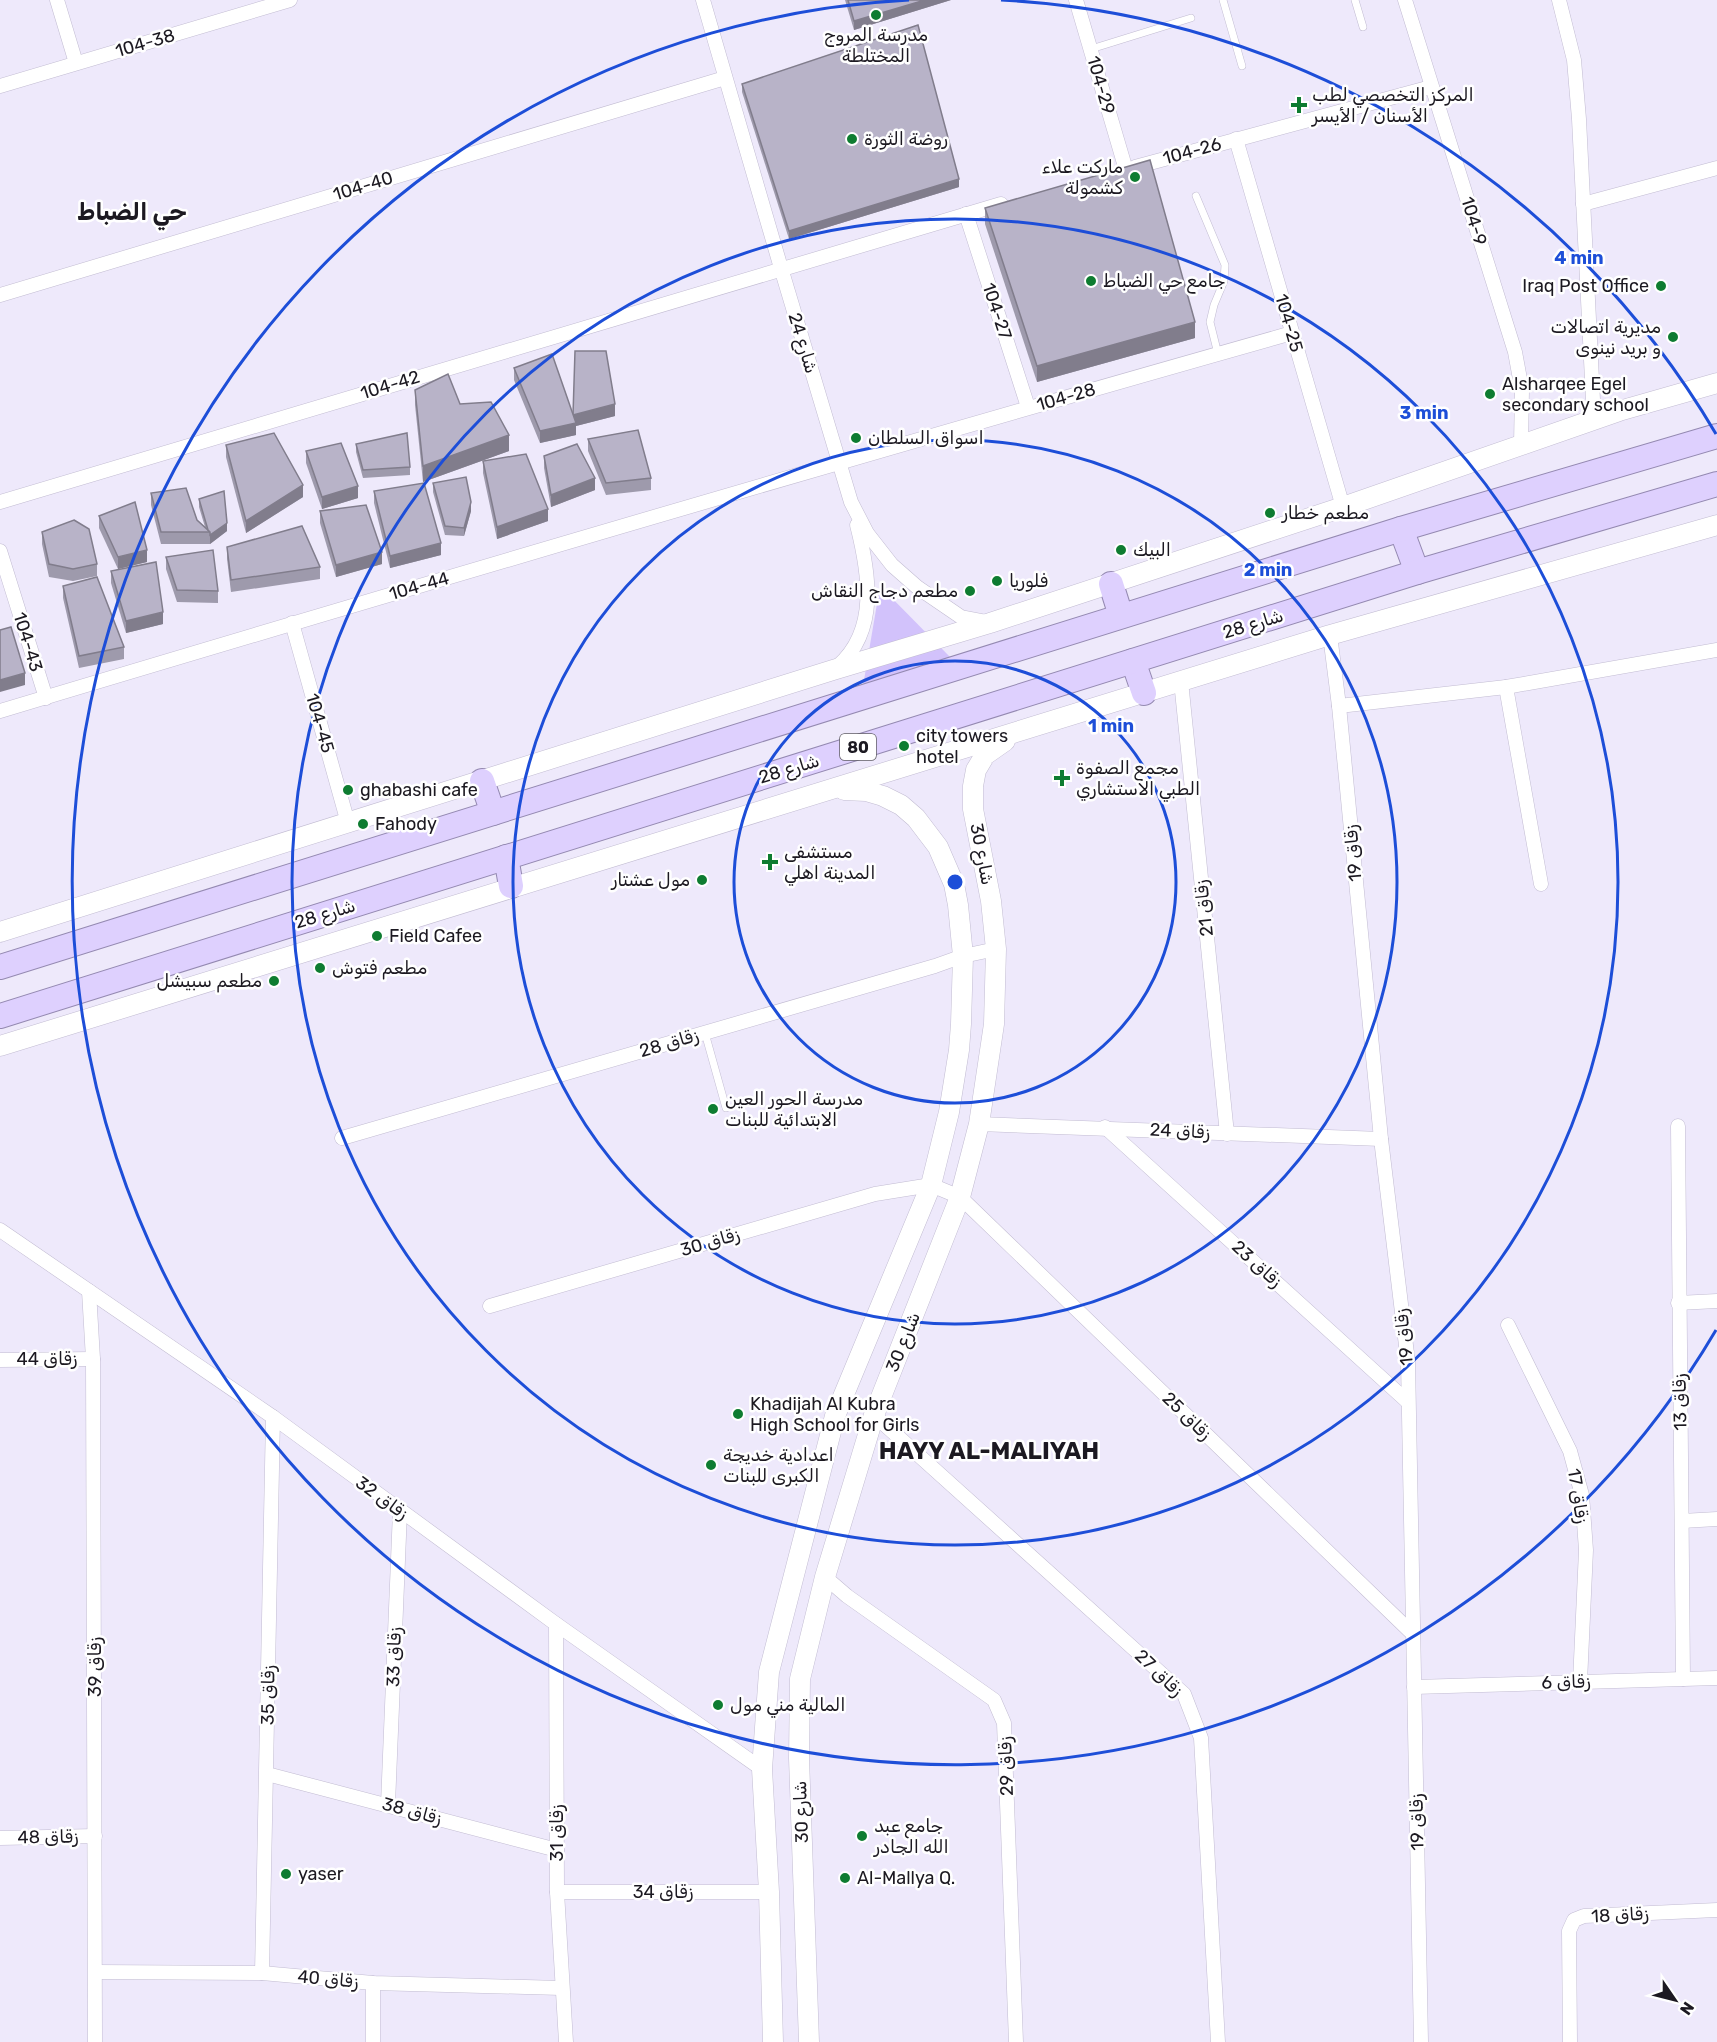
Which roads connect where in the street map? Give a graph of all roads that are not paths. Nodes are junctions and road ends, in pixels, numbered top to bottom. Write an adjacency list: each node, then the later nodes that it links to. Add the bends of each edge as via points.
1 (57, 0): 13 (street)
2 (290, 0): 9 (street, 104-38)
3 (703, 0): 15 (street, شارع 24)
4 (1076, 0): 12 (street, 104-29)
5 (1223, 0): 14 (lane)
6 (1355, 0): 11 (lane)
7 (1406, 0): 17 (street, 104-9)
8 (1559, 0): 23 (street, via 1574,60)
9 (269, 3): 13 (street, 104-38)
10 (1191, 18): 12 (lane)
11 (1363, 27)
12 (1091, 49): 20 (street, 104-29)
13 (76, 63): 16 (street, 104-38)
14 (1242, 66)
15 (725, 78): 25 (street, شارع 24); 26 (street, 104-40)
16 (0, 86)
17 (1431, 87): 18 (street, 104-26); 33 (street, 104-9, via 1515,352 1521,390)
18 (1236, 139): 20 (street, 104-26); 27 (street, 104-25)
19 (1717, 168): 23 (street)
20 (1121, 171)
21 (1196, 196): 28 (lane, via 1225,265 1224,281 1210,322)
22 (1012, 201): 24 (street)
23 (1583, 204): 31 (street)
24 (966, 214): 25 (street); 30 (street, 104-27)
25 (781, 268): 34 (street, شارع 24); 36 (street, 104-42)
26 (0, 295)
27 (1292, 333): 28 (street, 104-28); 38 (street, 104-25)
28 (1218, 354): 30 (street, 104-28)
29 (1717, 383): 31 (main road)
30 (1028, 407): 34 (street, 104-28)
31 (1594, 420): 33 (main road)
32 (1717, 436): 40 (highway)
33 (1521, 446): 38 (main road)
34 (840, 463): 37 (street, شارع 24); 45 (street, 104-44)
35 (1717, 484): 42 (highway, شارع 28 / 80)
36 (0, 502)
37 (851, 502): 46 (street, شارع 24, via 867,533 900,573 961,617); 50 (street, via 867,577 867,612 851,655)
38 (1343, 507): 43 (main road)
39 (1717, 525): 47 (main road)
40 (1401, 529): 42 (highway); 44 (highway)
41 (0, 551): 54 (street, 104-43)
42 (1417, 572): 49 (highway, شارع 28 / 80)
43 (1111, 584): 44 (highway); 46 (main road)
44 (1121, 616): 60 (highway)
45 (292, 623): 54 (street, 104-44); 61 (street, 104-45)
46 (990, 623): 50 (main road)
47 (1330, 635): 51 (main road); 55 (street, زقاق 19)
48 (1717, 650): 52 (street)
49 (1133, 661): 53 (highway); 62 (highway, شارع 28 / 80)
50 (833, 670): 58 (main road)
51 (1181, 681): 53 (main road); 76 (street, زقاق 21)
52 (1506, 687): 55 (street); 63 (street)
53 (1144, 693): 57 (main road)
54 (46, 698): 56 (street, 104-44)
55 (1339, 706): 78 (street, زقاق 19)
56 (0, 711)
57 (1050, 722): 59 (main road); 66 (main road, شارع 30, via 996,745 976,770 973,809)
58 (482, 781): 60 (highway); 61 (main road)
59 (829, 790): 64 (main road); 67 (main road, شارع 30, via 866,791 901,804 930,835 954,884)
60 (493, 813): 68 (highway)
61 (348, 823): 65 (main road)
62 (506, 857): 64 (highway); 69 (highway, شارع 28 / 80)
63 (1540, 884)
64 (512, 886): 71 (main road)
65 (0, 932)
66 (996, 949): 67 (street, زقاق 28); 73 (main road, شارع 30, via 994,1024)
67 (963, 956): 70 (street, زقاق 28); 79 (main road, شارع 30, via 959,1050)
68 (0, 967)
69 (0, 1016)
70 (705, 1033): 72 (lane); 77 (street, زقاق 28)
71 (0, 1046)
72 (726, 1108)
73 (979, 1124): 75 (street, زقاق 24); 80 (main road, شارع 30)
74 (1678, 1126): 84 (street, زقاق 13)
75 (1105, 1127): 76 (street, زقاق 24); 89 (street, زقاق 23)
76 (1227, 1134): 78 (street, زقاق 24)
77 (342, 1138)
78 (1381, 1138): 89 (street, زقاق 19, via 1408,1362)
79 (931, 1185): 80 (street); 85 (street, زقاق 30, via 876,1194); 102 (main road, شارع 30, via 835,1416 769,1672)
80 (960, 1197): 90 (main road, شارع 30); 97 (street, زقاق 25)
81 (0, 1230): 82 (street, زقاق 32)
82 (89, 1291): 87 (street, زقاق 39); 91 (street, زقاق 32)
83 (1717, 1301): 84 (street)
84 (1678, 1303): 94 (street, زقاق 13)
85 (490, 1306)
86 (1509, 1325): 100 (street, زقاق 17, via 1570,1451 1582,1495 1586,1550)
87 (93, 1359): 88 (street, زقاق 44); 105 (street, زقاق 39)
88 (0, 1360)
89 (1408, 1402): 97 (street, زقاق 19)
90 (874, 1415): 95 (main road, شارع 30); 121 (street, زقاق 27, via 1184,1694 1201,1737)
91 (273, 1417): 92 (street, زقاق 32); 103 (street, زقاق 35)
92 (400, 1511): 96 (street, زقاق 32); 104 (street, زقاق 33)
93 (1717, 1519): 94 (street)
94 (1682, 1521): 99 (street, زقاق 13)
95 (825, 1577): 119 (main road, شارع 30, via 800,1679); 120 (street, زقاق 29, via 994,1700 1004,1723)
96 (556, 1624): 102 (street, زقاق 32); 107 (street, زقاق 31)
97 (1413, 1634): 101 (street, زقاق 19)
98 (1717, 1678): 99 (street, زقاق 6)
99 (1683, 1679): 100 (street, زقاق 6)
100 (1580, 1682): 101 (street, زقاق 6)
101 (1414, 1687): 122 (street, زقاق 19)
102 (762, 1769): 109 (main road, شارع 30)
103 (267, 1774): 104 (street, زقاق 38); 112 (street, زقاق 35)
104 (388, 1804): 107 (street, زقاق 38)
105 (95, 1836): 106 (street, زقاق 48); 111 (street, زقاق 39)
106 (0, 1838)
107 (557, 1850): 108 (street, زقاق 31)
108 (557, 1892): 109 (street, زقاق 34); 114 (street, زقاق 31)
109 (769, 1892): 118 (main road, شارع 30)
110 (1717, 1911): 123 (street, زقاق 18, via 1584,1916 1574,1920 1569,1931)
111 (96, 1972): 112 (street, زقاق 40); 115 (street, زقاق 39)
112 (262, 1973): 113 (street, زقاق 40)
113 (373, 1983): 114 (street, زقاق 40); 116 (street)
114 (561, 1988): 117 (street, زقاق 31)
115 (95, 2042)
116 (373, 2042)
117 (566, 2042)
118 (773, 2042)
119 (809, 2042)
120 (1016, 2042)
121 (1218, 2042)
122 (1421, 2042)
123 (1570, 2042)

